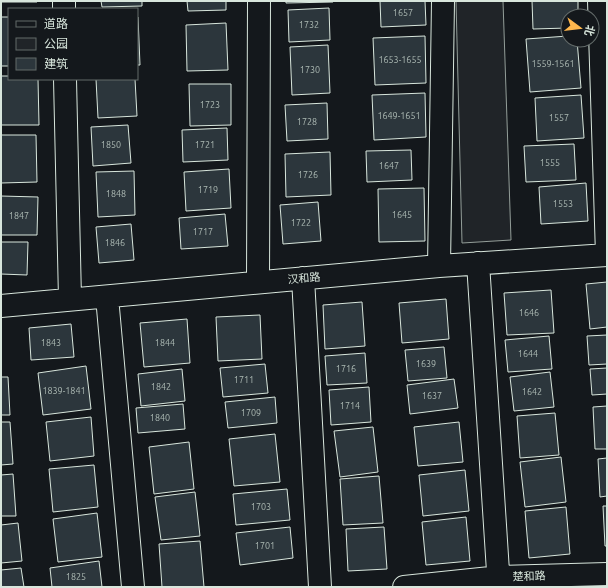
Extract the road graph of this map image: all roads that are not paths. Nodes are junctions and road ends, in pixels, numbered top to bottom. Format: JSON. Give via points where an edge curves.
{"nodes":[{"id":1,"x":259,"y":1,"type":"edge"},
{"id":2,"x":443,"y":1,"type":"edge"},
{"id":3,"x":599,"y":1,"type":"edge"},
{"id":4,"x":65,"y":80,"type":"edge"},
{"id":5,"x":607,"y":255,"type":"edge"},
{"id":6,"x":478,"y":263,"type":"junction"},
{"id":7,"x":439,"y":266,"type":"junction"},
{"id":8,"x":303,"y":278,"type":"junction"},
{"id":9,"x":258,"y":282,"type":"junction"},
{"id":10,"x":107,"y":297,"type":"junction"},
{"id":11,"x":70,"y":300,"type":"junction"},
{"id":12,"x":1,"y":306,"type":"edge"},
{"id":13,"x":607,"y":574,"type":"edge"},
{"id":14,"x":499,"y":582,"type":"edge"},
{"id":15,"x":133,"y":587,"type":"edge"},
{"id":16,"x":320,"y":587,"type":"edge"},
{"id":17,"x":404,"y":587,"type":"edge"}],
"edges":[{"from":1,"to":9,"type":"street"},
{"from":2,"to":7,"type":"street"},
{"from":3,"to":5,"type":"street"},
{"from":4,"to":11,"type":"street"},
{"from":5,"to":6,"type":"street","name":"汉和路"},
{"from":6,"to":7,"type":"street","name":"汉和路"},
{"from":6,"to":14,"type":"street"},
{"from":7,"to":8,"type":"street","name":"汉和路"},
{"from":8,"to":9,"type":"street","name":"汉和路"},
{"from":8,"to":16,"type":"street"},
{"from":9,"to":10,"type":"street","name":"汉和路"},
{"from":10,"to":11,"type":"street","name":"汉和路"},
{"from":10,"to":15,"type":"street"},
{"from":11,"to":12,"type":"street","name":"汉和路"},
{"from":13,"to":14,"type":"street","name":"楚和路"},
{"from":14,"to":17,"type":"street","name":"楚和路"}]}
